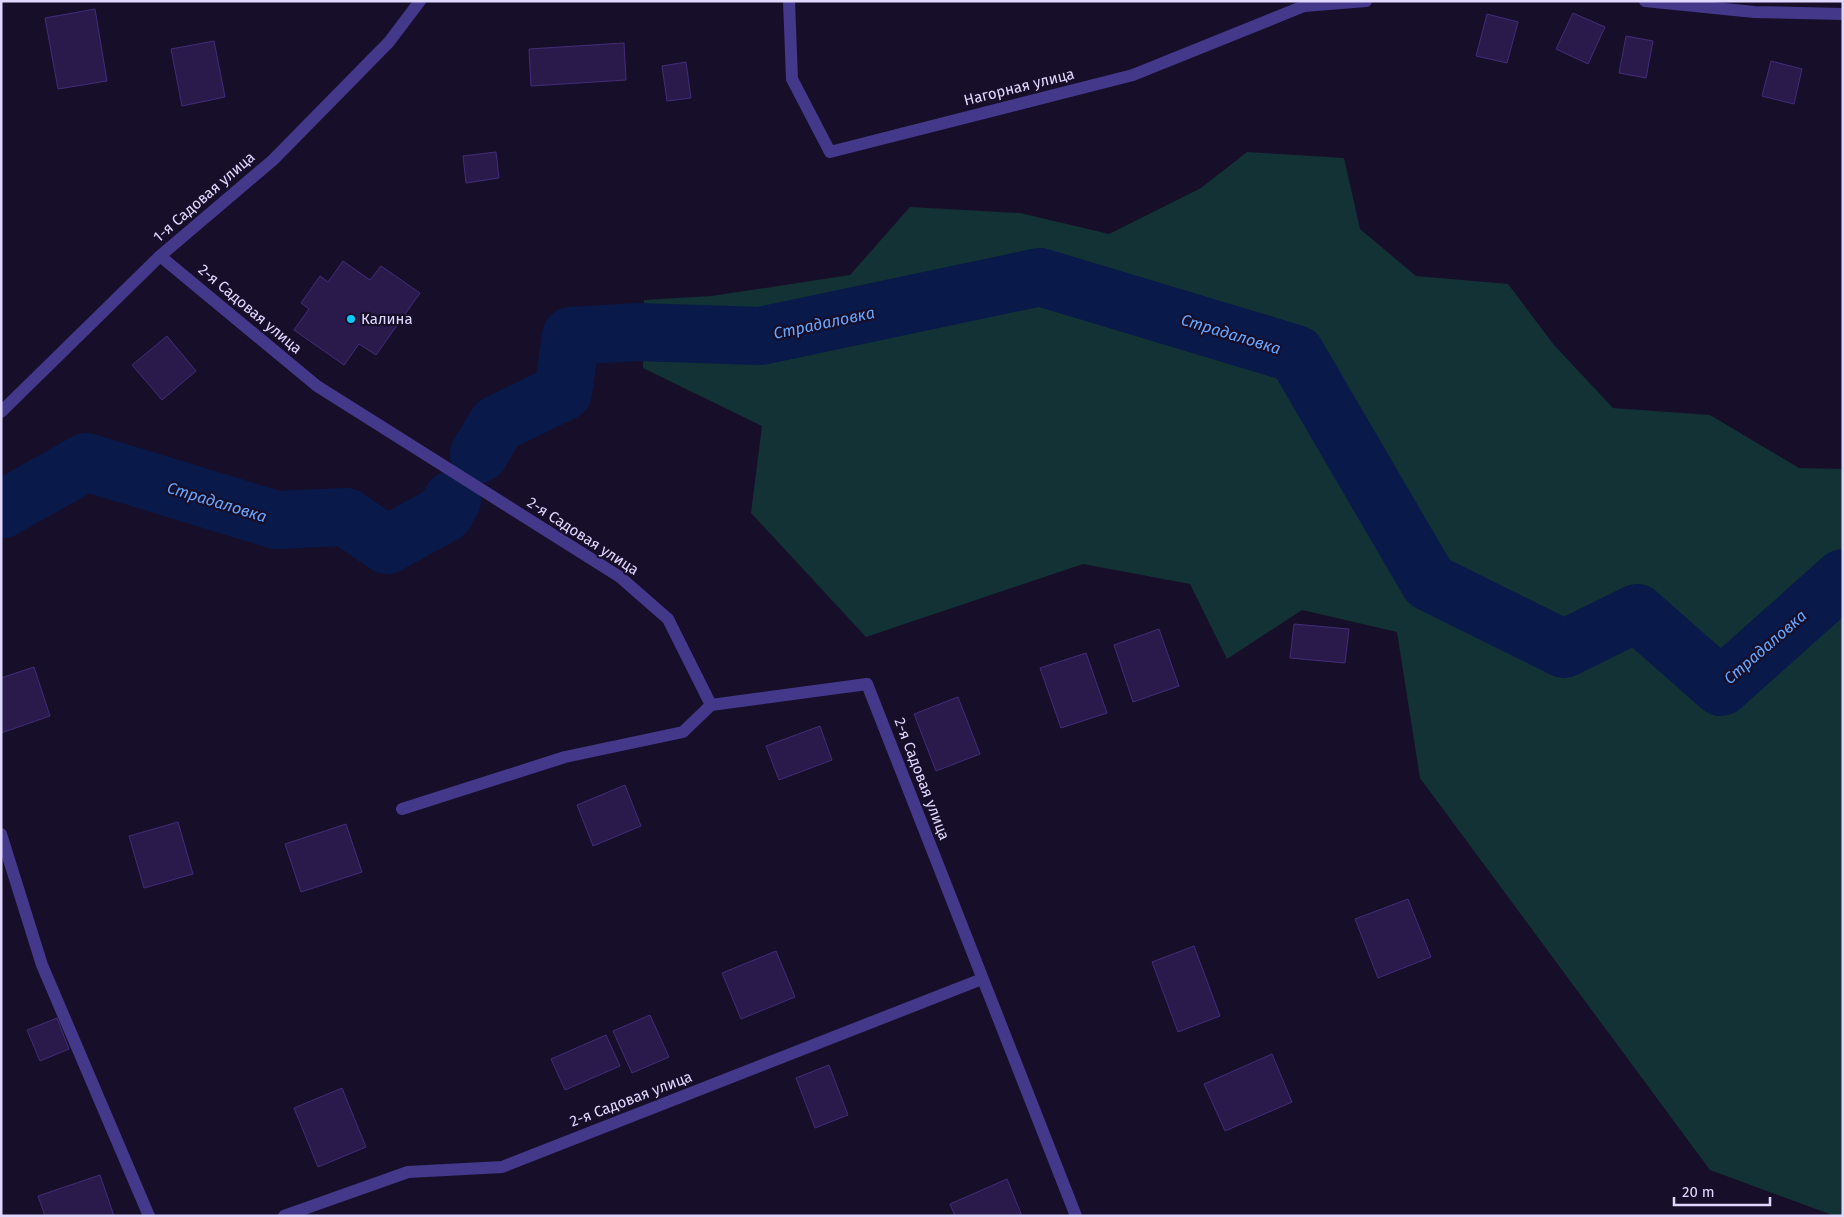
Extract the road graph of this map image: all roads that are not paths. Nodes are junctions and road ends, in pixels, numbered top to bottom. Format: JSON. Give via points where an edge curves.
{"nodes":[{"id":1,"x":420,"y":1,"type":"edge"},
{"id":2,"x":788,"y":1,"type":"edge"},
{"id":3,"x":1366,"y":1,"type":"edge"},
{"id":4,"x":1645,"y":1,"type":"edge"},
{"id":5,"x":1843,"y":14,"type":"edge"},
{"id":6,"x":160,"y":256,"type":"junction"},
{"id":7,"x":1,"y":412,"type":"edge"},
{"id":8,"x":711,"y":705,"type":"junction"},
{"id":9,"x":402,"y":809,"type":"dead end"},
{"id":10,"x":1,"y":834,"type":"edge"},
{"id":11,"x":982,"y":979,"type":"junction"},
{"id":12,"x":149,"y":1216,"type":"edge"},
{"id":13,"x":284,"y":1216,"type":"edge"},
{"id":14,"x":1076,"y":1216,"type":"edge"}],
"edges":[{"from":1,"to":6,"type":"street","name":"1-я Садовая улица","via":[[389,42],[273,160]]},
{"from":2,"to":3,"type":"street","name":"Нагорная улица","via":[[792,79],[830,152],[1133,74],[1304,6]]},
{"from":4,"to":5,"type":"street","via":[[1754,12]]},
{"from":6,"to":7,"type":"street","name":"1-я Садовая улица"},
{"from":6,"to":8,"type":"street","name":"2-я Садовая улица","via":[[317,386],[620,577],[668,619]]},
{"from":8,"to":9,"type":"street","via":[[683,732],[565,757]]},
{"from":8,"to":11,"type":"street","name":"2-я Садовая улица","via":[[867,684]]},
{"from":10,"to":12,"type":"street","via":[[42,965]]},
{"from":11,"to":13,"type":"street","name":"2-я Садовая улица","via":[[502,1166],[408,1172]]},
{"from":11,"to":14,"type":"street","name":"2-я Садовая улица"}]}
